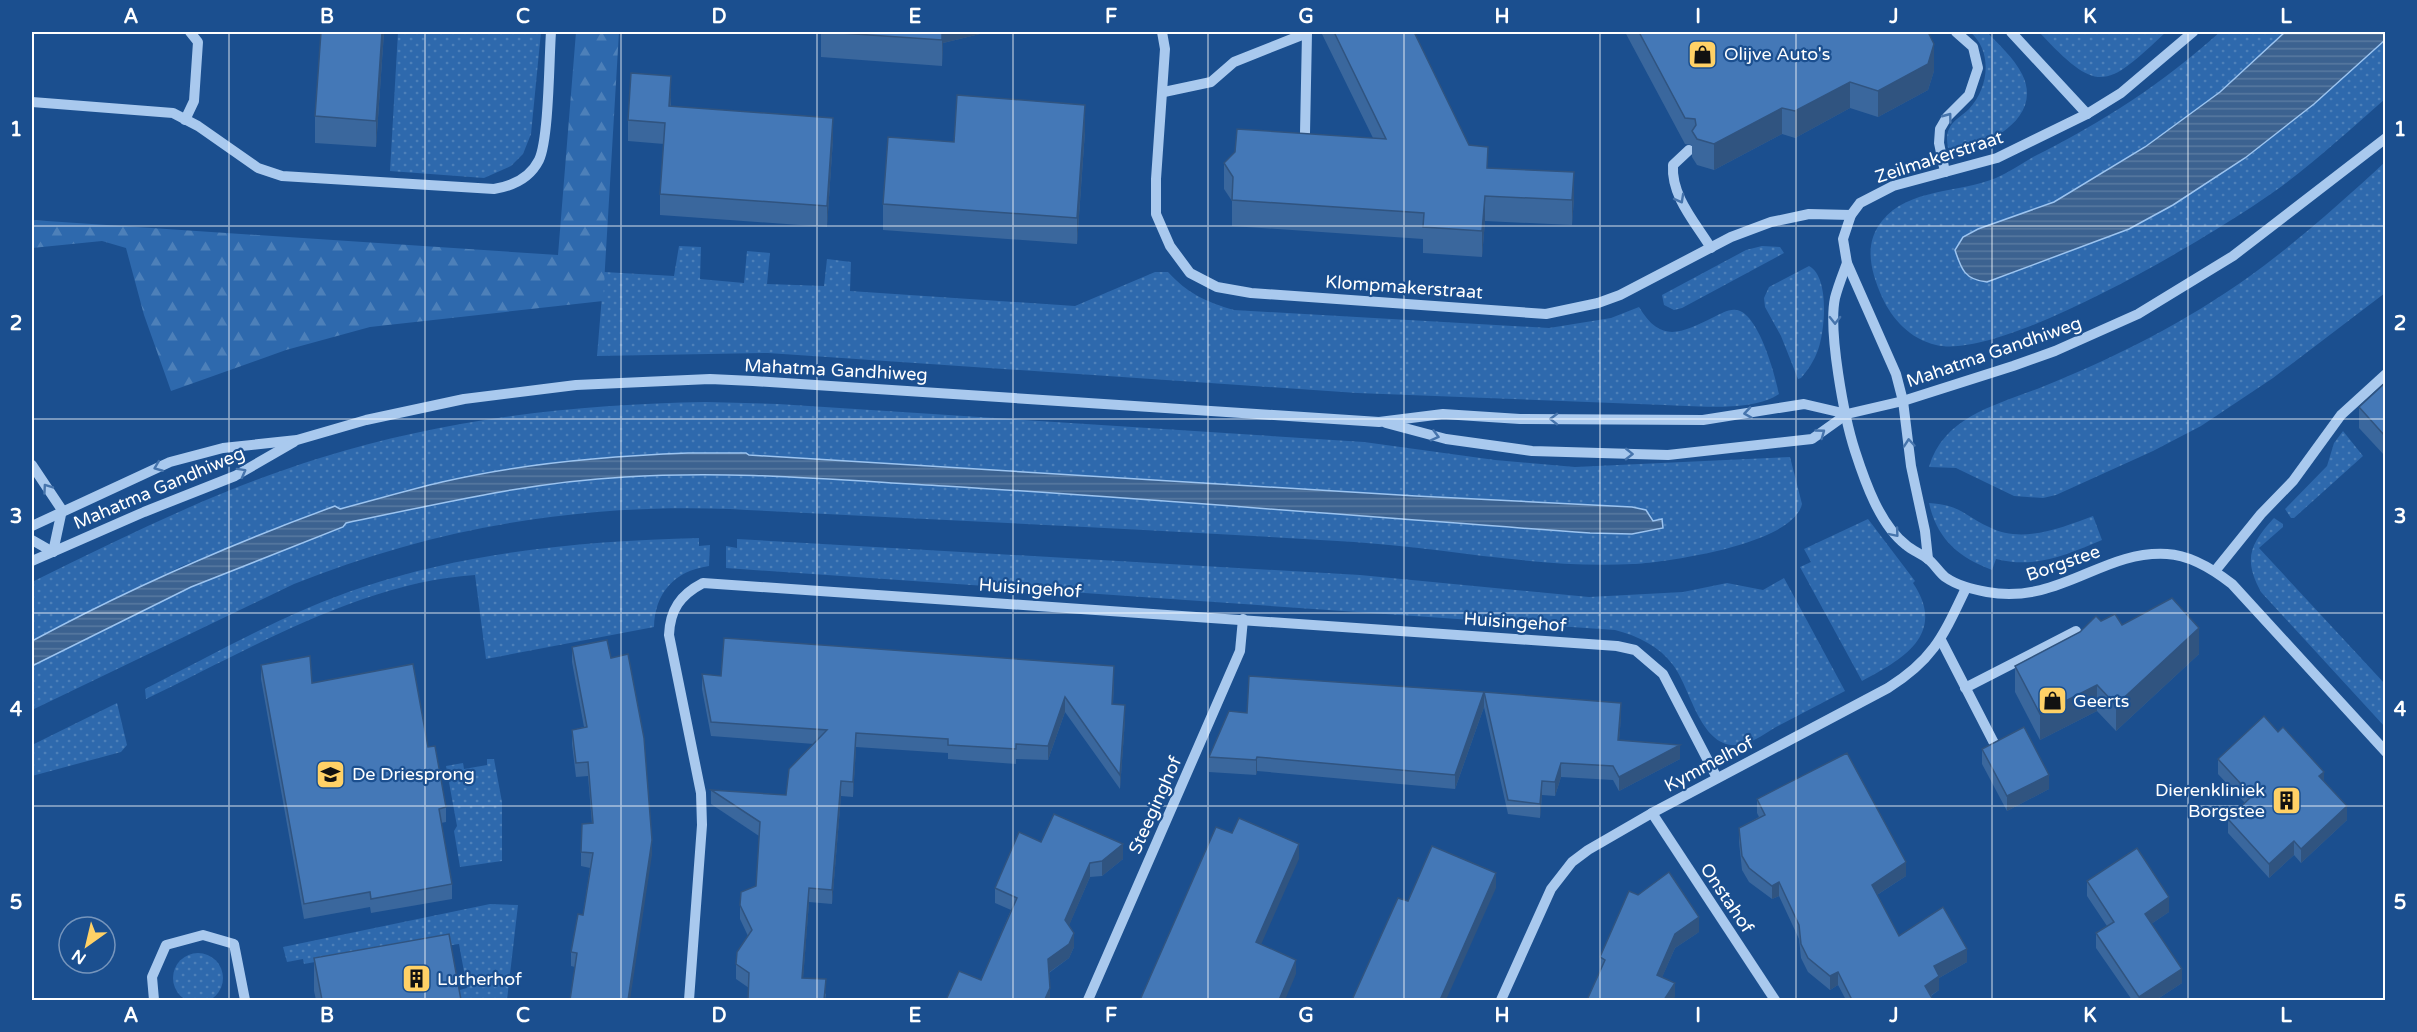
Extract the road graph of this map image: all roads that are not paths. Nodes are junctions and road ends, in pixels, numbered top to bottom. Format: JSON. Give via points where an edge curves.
{"nodes":[{"id":1,"x":190,"y":32,"type":"edge"},
{"id":2,"x":551,"y":32,"type":"edge"},
{"id":3,"x":1162,"y":32,"type":"edge"},
{"id":4,"x":1956,"y":32,"type":"edge"},
{"id":5,"x":2011,"y":32,"type":"edge"},
{"id":6,"x":2193,"y":32,"type":"edge"},
{"id":7,"x":1164,"y":92,"type":"junction"},
{"id":8,"x":32,"y":102,"type":"edge"},
{"id":9,"x":2087,"y":114,"type":"junction"},
{"id":10,"x":186,"y":120,"type":"junction"},
{"id":11,"x":2385,"y":130,"type":"edge"},
{"id":12,"x":1305,"y":133,"type":"edge"},
{"id":13,"x":2385,"y":138,"type":"edge"},
{"id":14,"x":1689,"y":150,"type":"edge"},
{"id":15,"x":2354,"y":163,"type":"junction"},
{"id":16,"x":1945,"y":172,"type":"junction"},
{"id":17,"x":1851,"y":216,"type":"junction"},
{"id":18,"x":1710,"y":248,"type":"junction"},
{"id":19,"x":1847,"y":263,"type":"junction"},
{"id":20,"x":2385,"y":374,"type":"edge"},
{"id":21,"x":1903,"y":401,"type":"junction"},
{"id":22,"x":1847,"y":414,"type":"junction"},
{"id":23,"x":1379,"y":422,"type":"junction"},
{"id":24,"x":297,"y":440,"type":"junction"},
{"id":25,"x":32,"y":465,"type":"edge"},
{"id":26,"x":62,"y":510,"type":"junction"},
{"id":27,"x":32,"y":526,"type":"edge"},
{"id":28,"x":32,"y":540,"type":"edge"},
{"id":29,"x":53,"y":552,"type":"junction"},
{"id":30,"x":1928,"y":560,"type":"junction"},
{"id":31,"x":32,"y":561,"type":"edge"},
{"id":32,"x":2215,"y":571,"type":"junction"},
{"id":33,"x":1966,"y":588,"type":"junction"},
{"id":34,"x":1243,"y":620,"type":"junction"},
{"id":35,"x":2076,"y":631,"type":"edge"},
{"id":36,"x":1941,"y":640,"type":"junction"},
{"id":37,"x":1965,"y":688,"type":"junction"},
{"id":38,"x":1995,"y":745,"type":"edge"},
{"id":39,"x":2385,"y":752,"type":"edge"},
{"id":40,"x":1718,"y":778,"type":"junction"},
{"id":41,"x":1652,"y":813,"type":"junction"},
{"id":42,"x":154,"y":1000,"type":"edge"},
{"id":43,"x":245,"y":1000,"type":"edge"},
{"id":44,"x":689,"y":1000,"type":"edge"},
{"id":45,"x":1088,"y":1000,"type":"edge"},
{"id":46,"x":1501,"y":1000,"type":"edge"},
{"id":47,"x":1775,"y":1000,"type":"edge"}],
"edges":[{"from":1,"to":10,"type":"street","via":[[198,42],[194,101]]},
{"from":2,"to":10,"type":"street","via":[[543,150],[531,172],[508,187],[282,176],[258,168]]},
{"from":3,"to":7,"type":"street","name":"Klompmakerstraat"},
{"from":16,"to":4,"type":"street","one_way":true,"via":[[1940,129],[1969,95],[1978,68],[1973,47]]},
{"from":5,"to":9,"type":"street"},
{"from":6,"to":9,"type":"street","name":"Zeilmakerstraat","via":[[2121,93]]},
{"from":7,"to":12,"type":"street","via":[[1211,82],[1234,62],[1307,33]]},
{"from":7,"to":18,"type":"street","name":"Klompmakerstraat","via":[[1156,214],[1170,246],[1190,273],[1217,287],[1251,293],[1546,314],[1620,295]]},
{"from":8,"to":10,"type":"street","via":[[173,113]]},
{"from":9,"to":16,"type":"street","name":"Zeilmakerstraat","via":[[1997,158]]},
{"from":11,"to":15,"type":"street","name":"Mahatma Gandhiweg"},
{"from":13,"to":15,"type":"street","name":"Mahatma Gandhiweg"},
{"from":14,"to":18,"type":"street","one_way":true,"via":[[1673,165],[1672,180]]},
{"from":15,"to":21,"type":"street","name":"Mahatma Gandhiweg","via":[[2233,256],[2138,314],[2055,351]]},
{"from":16,"to":17,"type":"street","name":"Zeilmakerstraat","via":[[1875,193],[1860,203]]},
{"from":17,"to":18,"type":"street","name":"Klompmakerstraat","via":[[1809,214],[1790,218],[1750,229]]},
{"from":17,"to":19,"type":"street","via":[[1843,239]]},
{"from":19,"to":21,"type":"street","via":[[1896,374]]},
{"from":19,"to":22,"type":"street","one_way":true,"via":[[1835,299],[1835,335]]},
{"from":20,"to":32,"type":"street","via":[[2341,416],[2294,481],[2261,513]]},
{"from":21,"to":22,"type":"street","name":"Mahatma Gandhiweg"},
{"from":30,"to":21,"type":"street","one_way":true},
{"from":22,"to":23,"type":"street","name":"Mahatma Gandhiweg","one_way":true,"via":[[1804,404],[1703,420],[1521,419],[1443,414]]},
{"from":23,"to":22,"type":"street","name":"Mahatma Gandhiweg","one_way":true,"via":[[1446,439],[1532,451],[1668,455],[1812,439]]},
{"from":22,"to":30,"type":"street","name":"Borgstee","one_way":true,"via":[[1860,466],[1886,522],[1905,544]]},
{"from":23,"to":24,"type":"street","name":"Mahatma Gandhiweg","via":[[710,379],[618,382],[511,392],[366,420]]},
{"from":24,"to":26,"type":"street","name":"Mahatma Gandhiweg","one_way":true,"via":[[223,448],[170,462]]},
{"from":29,"to":24,"type":"street","name":"Mahatma Gandhiweg","one_way":true,"via":[[235,476]]},
{"from":26,"to":25,"type":"street","one_way":true},
{"from":26,"to":27,"type":"street","name":"Mahatma Gandhiweg"},
{"from":26,"to":29,"type":"street"},
{"from":28,"to":29,"type":"street"},
{"from":29,"to":31,"type":"street","name":"Mahatma Gandhiweg"},
{"from":30,"to":33,"type":"street","name":"Borgstee","via":[[1944,576]]},
{"from":32,"to":33,"type":"street","name":"Borgstee","via":[[2169,554],[2149,554],[2127,558],[2030,594],[2005,595]]},
{"from":32,"to":39,"type":"street","name":"Borgstee","via":[[2232,584]]},
{"from":33,"to":36,"type":"street","name":"Kymmelhof"},
{"from":34,"to":40,"type":"street","name":"Huisingehof","via":[[1610,645],[1635,650],[1663,674]]},
{"from":34,"to":44,"type":"street","name":"Huisingehof","via":[[717,582],[694,588],[675,605],[669,635],[698,768],[702,814]]},
{"from":34,"to":45,"type":"street","name":"Steeginghof","via":[[1240,651]]},
{"from":35,"to":37,"type":"street"},
{"from":36,"to":37,"type":"street"},
{"from":36,"to":40,"type":"street","name":"Kymmelhof","via":[[1914,672]]},
{"from":37,"to":38,"type":"street"},
{"from":40,"to":41,"type":"street","name":"Kymmelhof"},
{"from":41,"to":46,"type":"street","name":"Kymmelhof","via":[[1572,862],[1551,889]]},
{"from":41,"to":47,"type":"street","name":"Onstahof"},
{"from":42,"to":43,"type":"street","via":[[152,977],[166,945],[203,935],[234,944]]}]}
